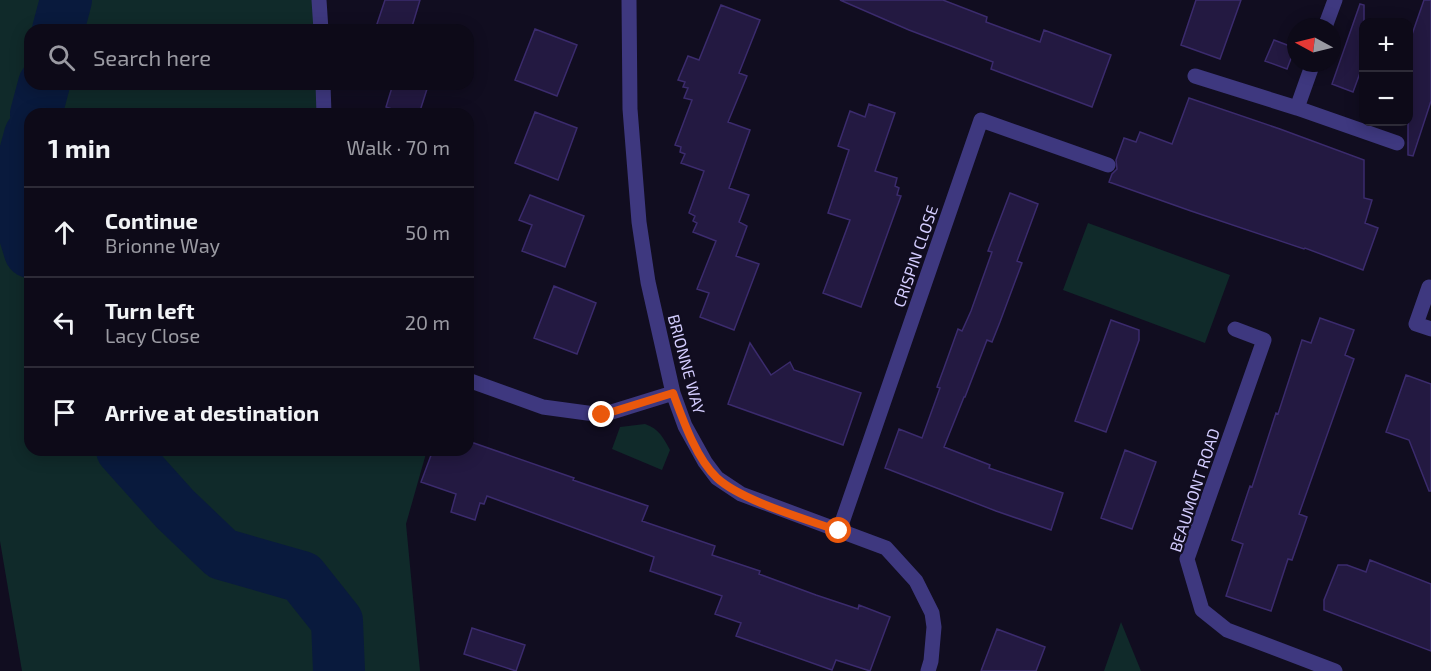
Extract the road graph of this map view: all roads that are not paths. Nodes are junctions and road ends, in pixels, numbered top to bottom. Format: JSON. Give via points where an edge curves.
{"nodes":[{"id":1,"x":320,"y":0,"type":"edge"},
{"id":2,"x":629,"y":0,"type":"edge"},
{"id":3,"x":1335,"y":0,"type":"edge"},
{"id":4,"x":1328,"y":18,"type":"edge"},
{"id":5,"x":321,"y":24,"type":"edge"},
{"id":6,"x":1310,"y":72,"type":"edge"},
{"id":7,"x":1195,"y":76,"type":"dead end"},
{"id":8,"x":323,"y":90,"type":"edge"},
{"id":9,"x":324,"y":108,"type":"edge"},
{"id":10,"x":1297,"y":108,"type":"junction"},
{"id":11,"x":1397,"y":143,"type":"dead end"},
{"id":12,"x":1108,"y":165,"type":"dead end"},
{"id":13,"x":1429,"y":287,"type":"dead end"},
{"id":14,"x":1235,"y":329,"type":"dead end"},
{"id":15,"x":1431,"y":329,"type":"edge"},
{"id":16,"x":474,"y":382,"type":"edge"},
{"id":17,"x":673,"y":393,"type":"junction"},
{"id":18,"x":839,"y":531,"type":"junction"},
{"id":19,"x":928,"y":671,"type":"edge"},
{"id":20,"x":1335,"y":671,"type":"edge"}],
"edges":[{"from":1,"to":5,"type":"street"},
{"from":2,"to":17,"type":"street","name":"BRIONNE WAY","via":[[630,109],[639,222]]},
{"from":3,"to":4,"type":"street"},
{"from":6,"to":10,"type":"street"},
{"from":7,"to":10,"type":"street"},
{"from":8,"to":9,"type":"street"},
{"from":10,"to":11,"type":"street"},
{"from":12,"to":18,"type":"street","name":"CRISPIN CLOSE","via":[[981,120]]},
{"from":13,"to":15,"type":"street","via":[[1416,324]]},
{"from":14,"to":20,"type":"street","name":"BEAUMONT ROAD","via":[[1264,340],[1187,559],[1202,610],[1227,630]]},
{"from":16,"to":17,"type":"street","via":[[543,407],[602,415]]},
{"from":17,"to":18,"type":"street","name":"BRIONNE WAY","via":[[685,426],[717,478],[741,494]]},
{"from":18,"to":19,"type":"street","name":"BRIONNE WAY","via":[[886,548],[916,581],[932,613],[934,627]]}]}
